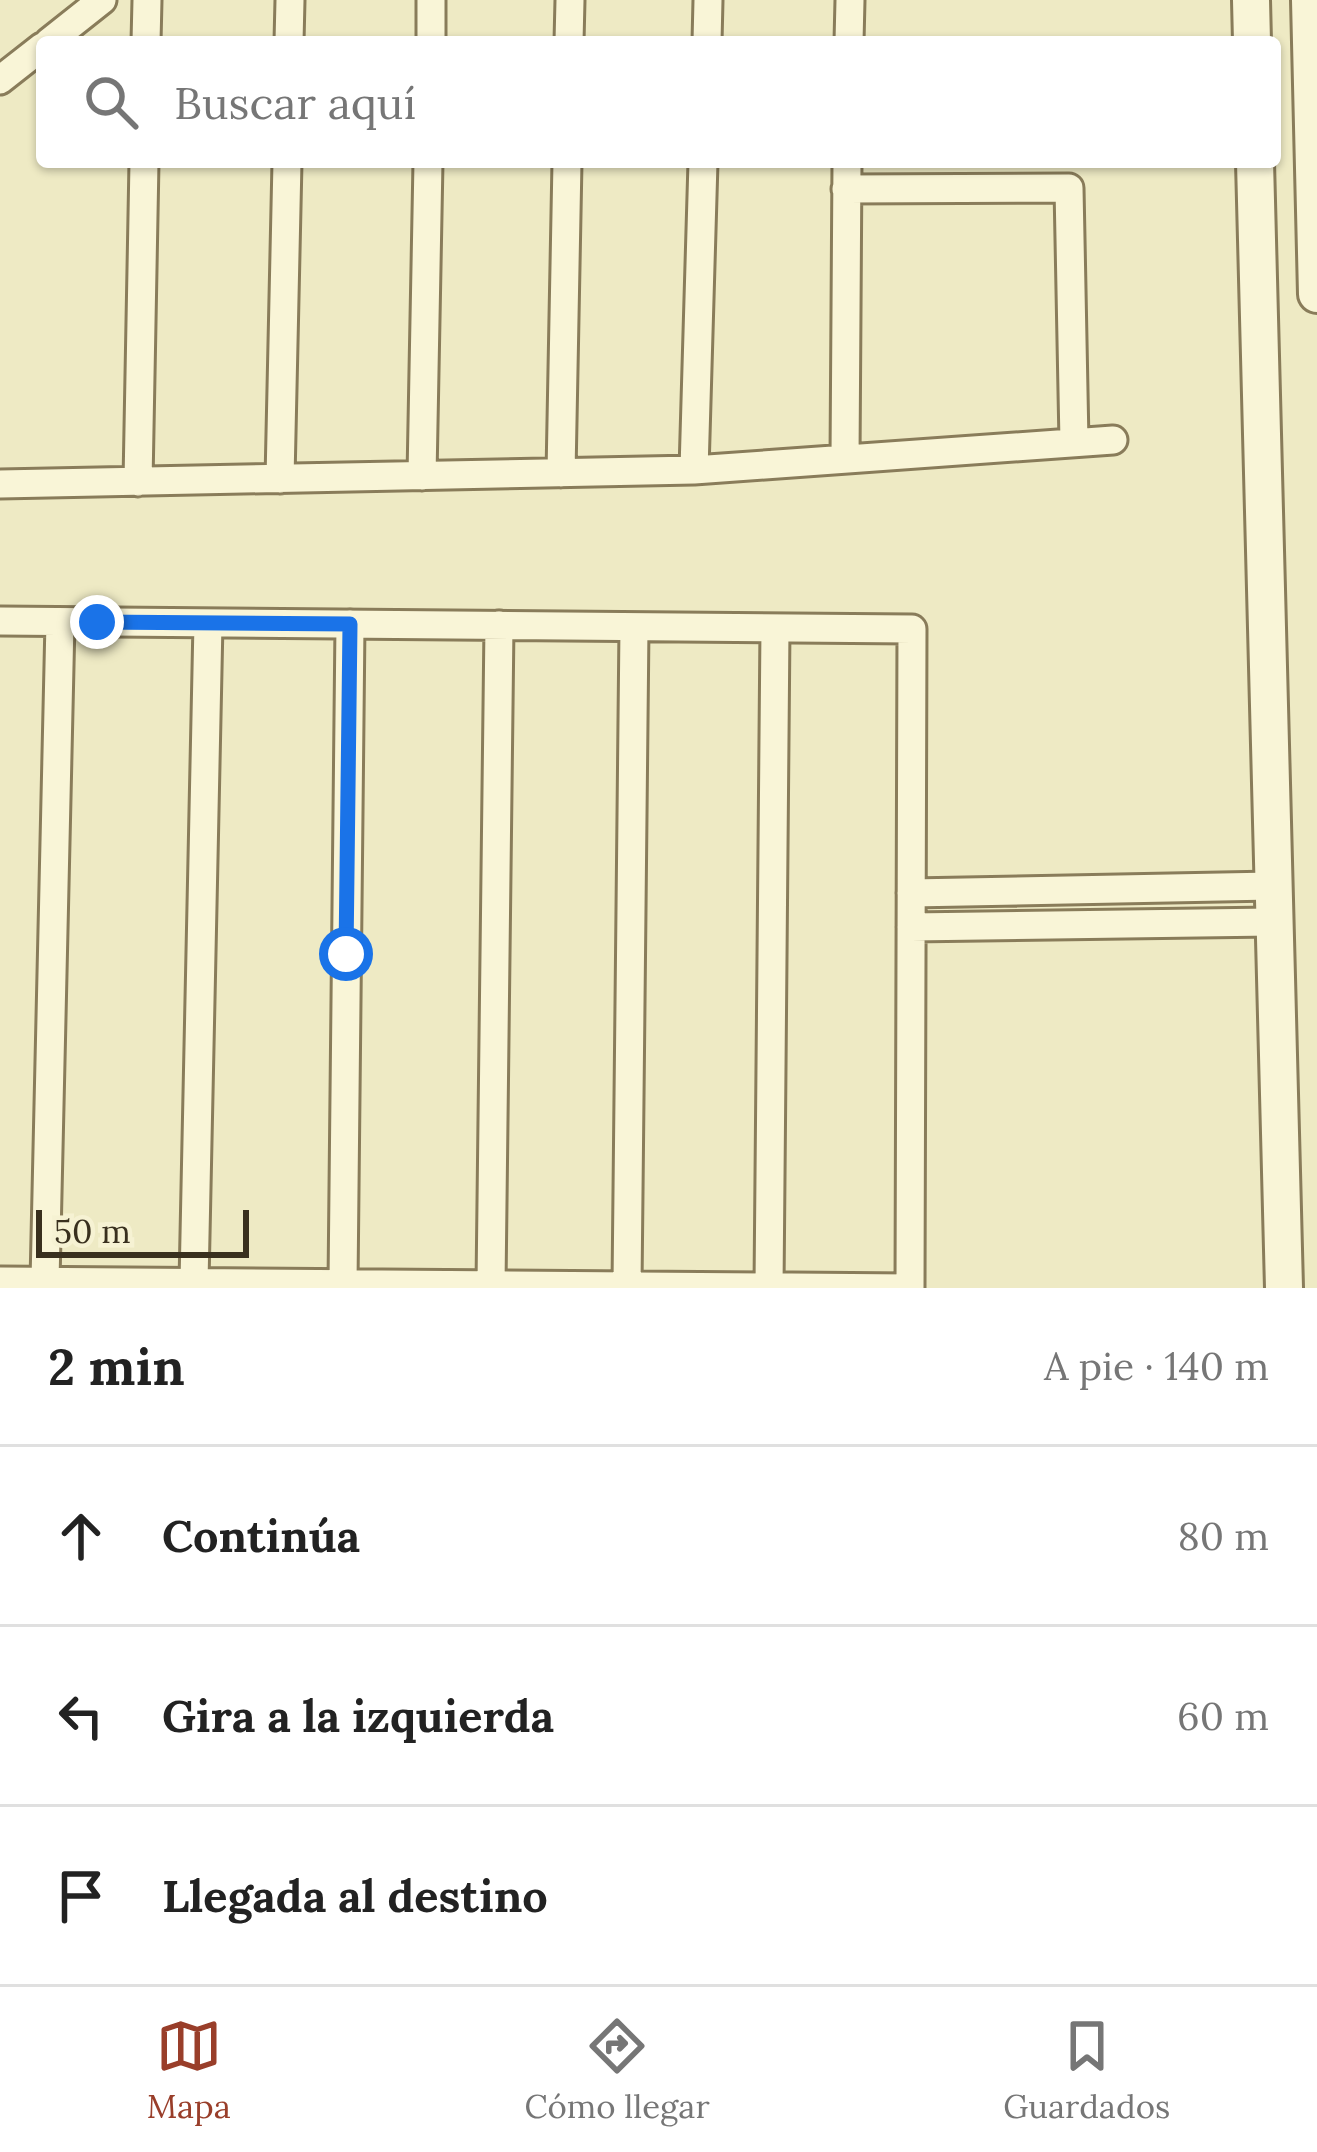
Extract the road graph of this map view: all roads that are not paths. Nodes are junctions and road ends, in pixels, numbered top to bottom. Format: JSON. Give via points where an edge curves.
{"nodes":[{"id":1,"x":102,"y":0,"type":"edge"},
{"id":2,"x":147,"y":0,"type":"edge"},
{"id":3,"x":290,"y":0,"type":"edge"},
{"id":4,"x":431,"y":0,"type":"edge"},
{"id":5,"x":570,"y":0,"type":"edge"},
{"id":6,"x":708,"y":0,"type":"edge"},
{"id":7,"x":850,"y":0,"type":"edge"},
{"id":8,"x":1251,"y":0,"type":"edge"},
{"id":9,"x":1310,"y":0,"type":"edge"},
{"id":10,"x":56,"y":36,"type":"edge"},
{"id":11,"x":146,"y":36,"type":"edge"},
{"id":12,"x":289,"y":36,"type":"edge"},
{"id":13,"x":430,"y":36,"type":"edge"},
{"id":14,"x":569,"y":36,"type":"edge"},
{"id":15,"x":706,"y":36,"type":"edge"},
{"id":16,"x":849,"y":36,"type":"edge"},
{"id":17,"x":1252,"y":36,"type":"edge"},
{"id":18,"x":36,"y":52,"type":"edge"},
{"id":19,"x":0,"y":80,"type":"edge"},
{"id":20,"x":144,"y":168,"type":"edge"},
{"id":21,"x":287,"y":168,"type":"edge"},
{"id":22,"x":428,"y":168,"type":"edge"},
{"id":23,"x":567,"y":168,"type":"edge"},
{"id":24,"x":703,"y":168,"type":"edge"},
{"id":25,"x":1256,"y":168,"type":"edge"},
{"id":26,"x":1316,"y":174,"type":"edge"},
{"id":27,"x":847,"y":176,"type":"edge"},
{"id":28,"x":1317,"y":294,"type":"edge"},
{"id":29,"x":1113,"y":440,"type":"dead end"},
{"id":30,"x":1074,"y":442,"type":"junction"},
{"id":31,"x":845,"y":459,"type":"junction"},
{"id":32,"x":694,"y":470,"type":"junction"},
{"id":33,"x":561,"y":473,"type":"junction"},
{"id":34,"x":422,"y":476,"type":"junction"},
{"id":35,"x":280,"y":479,"type":"junction"},
{"id":36,"x":138,"y":482,"type":"junction"},
{"id":37,"x":0,"y":484,"type":"edge"},
{"id":38,"x":0,"y":621,"type":"edge"},
{"id":39,"x":60,"y":622,"type":"junction"},
{"id":40,"x":208,"y":623,"type":"junction"},
{"id":41,"x":350,"y":624,"type":"junction"},
{"id":42,"x":499,"y":626,"type":"junction"},
{"id":43,"x":634,"y":626,"type":"junction"},
{"id":44,"x":775,"y":628,"type":"junction"},
{"id":45,"x":1161,"y":890,"type":"junction"},
{"id":46,"x":911,"y":893,"type":"junction"},
{"id":47,"x":1274,"y":904,"type":"junction"},
{"id":48,"x":1162,"y":924,"type":"junction"},
{"id":49,"x":911,"y":927,"type":"junction"},
{"id":50,"x":0,"y":1281,"type":"edge"},
{"id":51,"x":45,"y":1281,"type":"junction"},
{"id":52,"x":194,"y":1282,"type":"junction"},
{"id":53,"x":343,"y":1283,"type":"junction"},
{"id":54,"x":490,"y":1285,"type":"junction"},
{"id":55,"x":627,"y":1286,"type":"edge"},
{"id":56,"x":769,"y":1287,"type":"edge"},
{"id":57,"x":1284,"y":1288,"type":"edge"}],
"edges":[{"from":1,"to":10,"type":"street"},
{"from":2,"to":11,"type":"street"},
{"from":3,"to":12,"type":"street"},
{"from":4,"to":13,"type":"street"},
{"from":5,"to":14,"type":"street"},
{"from":6,"to":15,"type":"street"},
{"from":7,"to":16,"type":"street"},
{"from":8,"to":17,"type":"street"},
{"from":9,"to":26,"type":"street"},
{"from":18,"to":19,"type":"street"},
{"from":20,"to":36,"type":"street"},
{"from":21,"to":35,"type":"street"},
{"from":22,"to":34,"type":"street"},
{"from":23,"to":33,"type":"street"},
{"from":24,"to":32,"type":"street"},
{"from":25,"to":47,"type":"street"},
{"from":26,"to":28,"type":"street"},
{"from":27,"to":30,"type":"street","via":[[1069,188]]},
{"from":27,"to":31,"type":"street"},
{"from":29,"to":30,"type":"street"},
{"from":30,"to":31,"type":"street"},
{"from":31,"to":32,"type":"street"},
{"from":32,"to":33,"type":"street"},
{"from":33,"to":34,"type":"street"},
{"from":34,"to":35,"type":"street"},
{"from":35,"to":36,"type":"street"},
{"from":36,"to":37,"type":"street"},
{"from":38,"to":39,"type":"street"},
{"from":39,"to":40,"type":"street"},
{"from":39,"to":51,"type":"street"},
{"from":40,"to":41,"type":"street"},
{"from":40,"to":52,"type":"street"},
{"from":41,"to":42,"type":"street"},
{"from":41,"to":53,"type":"street"},
{"from":42,"to":43,"type":"street"},
{"from":42,"to":54,"type":"street"},
{"from":43,"to":44,"type":"street"},
{"from":43,"to":55,"type":"street"},
{"from":44,"to":46,"type":"street","via":[[911,629]]},
{"from":44,"to":56,"type":"street"},
{"from":45,"to":46,"type":"street"},
{"from":45,"to":47,"type":"street"},
{"from":45,"to":48,"type":"street"},
{"from":46,"to":49,"type":"street"},
{"from":47,"to":48,"type":"street"},
{"from":47,"to":57,"type":"street"},
{"from":48,"to":49,"type":"street"},
{"from":49,"to":56,"type":"street","via":[[910,1288]]},
{"from":50,"to":51,"type":"street"},
{"from":51,"to":52,"type":"street"},
{"from":52,"to":53,"type":"street"},
{"from":53,"to":54,"type":"street"},
{"from":54,"to":55,"type":"street"},
{"from":55,"to":56,"type":"street"}]}
